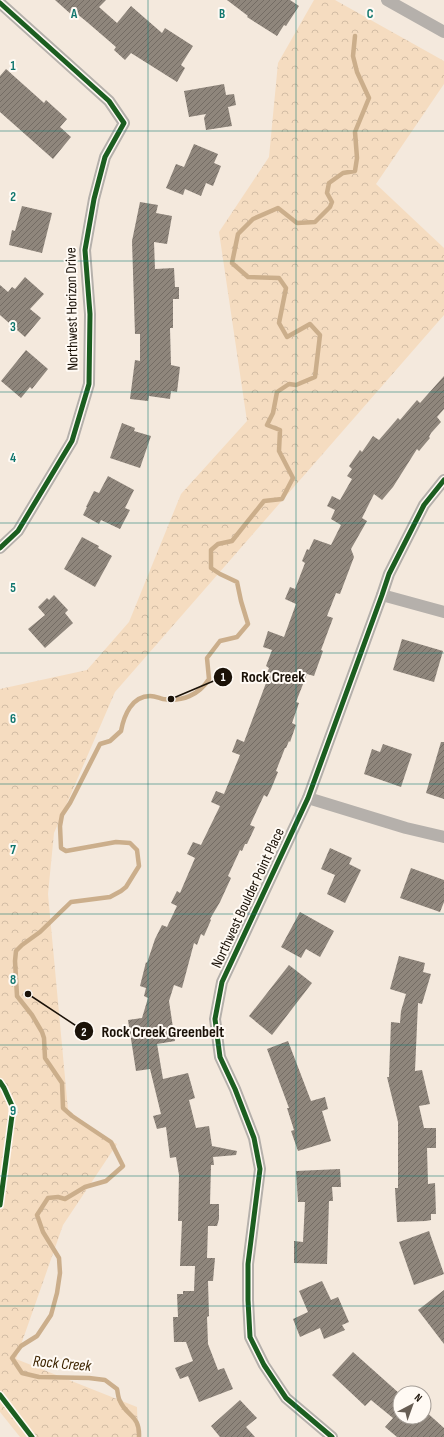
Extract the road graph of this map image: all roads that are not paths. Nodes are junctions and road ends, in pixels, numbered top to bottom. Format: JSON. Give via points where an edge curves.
{"nodes":[{"id":1,"x":387,"y":0,"type":"edge"},
{"id":2,"x":0,"y":3,"type":"edge"},
{"id":3,"x":444,"y":32,"type":"edge"},
{"id":4,"x":444,"y":480,"type":"edge"},
{"id":5,"x":0,"y":548,"type":"edge"},
{"id":6,"x":382,"y":595,"type":"junction"},
{"id":7,"x":444,"y":612,"type":"edge"},
{"id":8,"x":308,"y":798,"type":"junction"},
{"id":9,"x":444,"y":837,"type":"edge"},
{"id":10,"x":332,"y":1437,"type":"edge"}],
"edges":[{"from":1,"to":3,"type":"street"},
{"from":2,"to":5,"type":"street","name":"Northwest Horizon Drive","via":[[109,101],[124,123],[105,157],[85,250],[90,314],[89,384],[72,441],[18,531]]},
{"from":4,"to":6,"type":"street","name":"Northwest Boulder Point Place","via":[[424,505],[389,574]]},
{"from":6,"to":7,"type":"street"},
{"from":6,"to":8,"type":"street","name":"Northwest Boulder Point Place"},
{"from":8,"to":9,"type":"street"},
{"from":8,"to":10,"type":"street","name":"Northwest Boulder Point Place","via":[[222,982],[215,1019],[220,1057],[254,1138],[260,1169],[248,1264],[250,1337],[264,1365],[286,1398]]}]}
